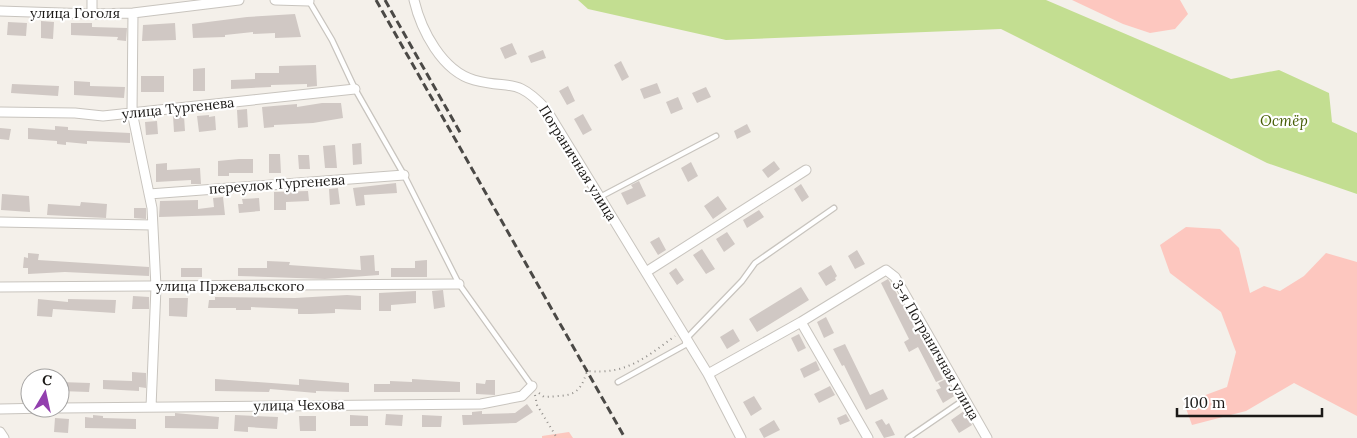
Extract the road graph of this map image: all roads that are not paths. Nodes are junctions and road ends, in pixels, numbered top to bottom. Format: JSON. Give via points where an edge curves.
{"nodes":[{"id":1,"x":92,"y":0,"type":"edge"},
{"id":2,"x":239,"y":0,"type":"edge"},
{"id":3,"x":276,"y":0,"type":"edge"},
{"id":4,"x":414,"y":0,"type":"edge"},
{"id":5,"x":308,"y":1,"type":"edge"},
{"id":6,"x":0,"y":11,"type":"edge"},
{"id":7,"x":134,"y":13,"type":"junction"},
{"id":8,"x":92,"y":14,"type":"junction"},
{"id":9,"x":355,"y":89,"type":"junction"},
{"id":10,"x":0,"y":112,"type":"edge"},
{"id":11,"x":132,"y":112,"type":"junction"},
{"id":12,"x":716,"y":136,"type":"dead end"},
{"id":13,"x":806,"y":170,"type":"dead end"},
{"id":14,"x":404,"y":175,"type":"junction"},
{"id":15,"x":150,"y":194,"type":"junction"},
{"id":16,"x":599,"y":198,"type":"junction"},
{"id":17,"x":834,"y":208,"type":"dead end"},
{"id":18,"x":0,"y":222,"type":"edge"},
{"id":19,"x":152,"y":226,"type":"junction"},
{"id":20,"x":646,"y":272,"type":"junction"},
{"id":21,"x":459,"y":284,"type":"junction"},
{"id":22,"x":0,"y":287,"type":"edge"},
{"id":23,"x":156,"y":287,"type":"junction"},
{"id":24,"x":801,"y":322,"type":"junction"},
{"id":25,"x":683,"y":335,"type":"junction"},
{"id":26,"x":708,"y":374,"type":"junction"},
{"id":27,"x":618,"y":382,"type":"dead end"},
{"id":28,"x":532,"y":386,"type":"joint"},
{"id":29,"x":965,"y":399,"type":"junction"},
{"id":30,"x":151,"y":407,"type":"junction"},
{"id":31,"x":0,"y":408,"type":"edge"},
{"id":32,"x":20,"y":408,"type":"edge"},
{"id":33,"x":70,"y":408,"type":"edge"},
{"id":34,"x":0,"y":432,"type":"edge"},
{"id":35,"x":4,"y":438,"type":"edge"},
{"id":36,"x":741,"y":438,"type":"edge"},
{"id":37,"x":868,"y":438,"type":"edge"},
{"id":38,"x":908,"y":438,"type":"edge"},
{"id":39,"x":987,"y":438,"type":"edge"}],
"edges":[{"from":1,"to":8,"type":"street"},
{"from":2,"to":7,"type":"street","name":"улица Гоголя"},
{"from":3,"to":5,"type":"street"},
{"from":4,"to":16,"type":"street","name":"Пограничная улица","via":[[419,21],[448,65],[474,80],[517,85],[532,94],[546,109]]},
{"from":5,"to":9,"type":"lane","via":[[332,40]]},
{"from":6,"to":8,"type":"street","name":"улица Гоголя"},
{"from":7,"to":8,"type":"street","name":"улица Гоголя"},
{"from":7,"to":11,"type":"street"},
{"from":9,"to":11,"type":"street","name":"улица Тургенева"},
{"from":9,"to":14,"type":"lane"},
{"from":10,"to":11,"type":"street","name":"улица Тургенева","via":[[103,116]]},
{"from":11,"to":15,"type":"street"},
{"from":12,"to":16,"type":"lane"},
{"from":13,"to":20,"type":"street"},
{"from":14,"to":15,"type":"street","name":"переулок Тургенева"},
{"from":14,"to":21,"type":"lane"},
{"from":15,"to":19,"type":"street"},
{"from":16,"to":20,"type":"street","name":"Пограничная улица"},
{"from":17,"to":25,"type":"lane","via":[[755,262],[742,282]]},
{"from":18,"to":19,"type":"street"},
{"from":19,"to":23,"type":"street"},
{"from":20,"to":25,"type":"street","name":"Пограничная улица"},
{"from":21,"to":23,"type":"street","name":"улица Пржевальского"},
{"from":21,"to":28,"type":"lane"},
{"from":22,"to":23,"type":"street","name":"улица Пржевальского"},
{"from":23,"to":30,"type":"street"},
{"from":24,"to":26,"type":"street"},
{"from":24,"to":29,"type":"street","name":"3-я Пограничная улица","via":[[886,270],[896,277]]},
{"from":24,"to":37,"type":"street"},
{"from":25,"to":26,"type":"street","name":"Пограничная улица"},
{"from":25,"to":27,"type":"lane","via":[[686,345]]},
{"from":26,"to":36,"type":"street","name":"Пограничная улица"},
{"from":28,"to":30,"type":"street","name":"улица Чехова","via":[[522,396],[481,404]]},
{"from":29,"to":38,"type":"lane"},
{"from":29,"to":39,"type":"street","name":"3-я Пограничная улица"},
{"from":30,"to":33,"type":"street","name":"улица Чехова"},
{"from":31,"to":32,"type":"street"},
{"from":34,"to":35,"type":"street"}]}
